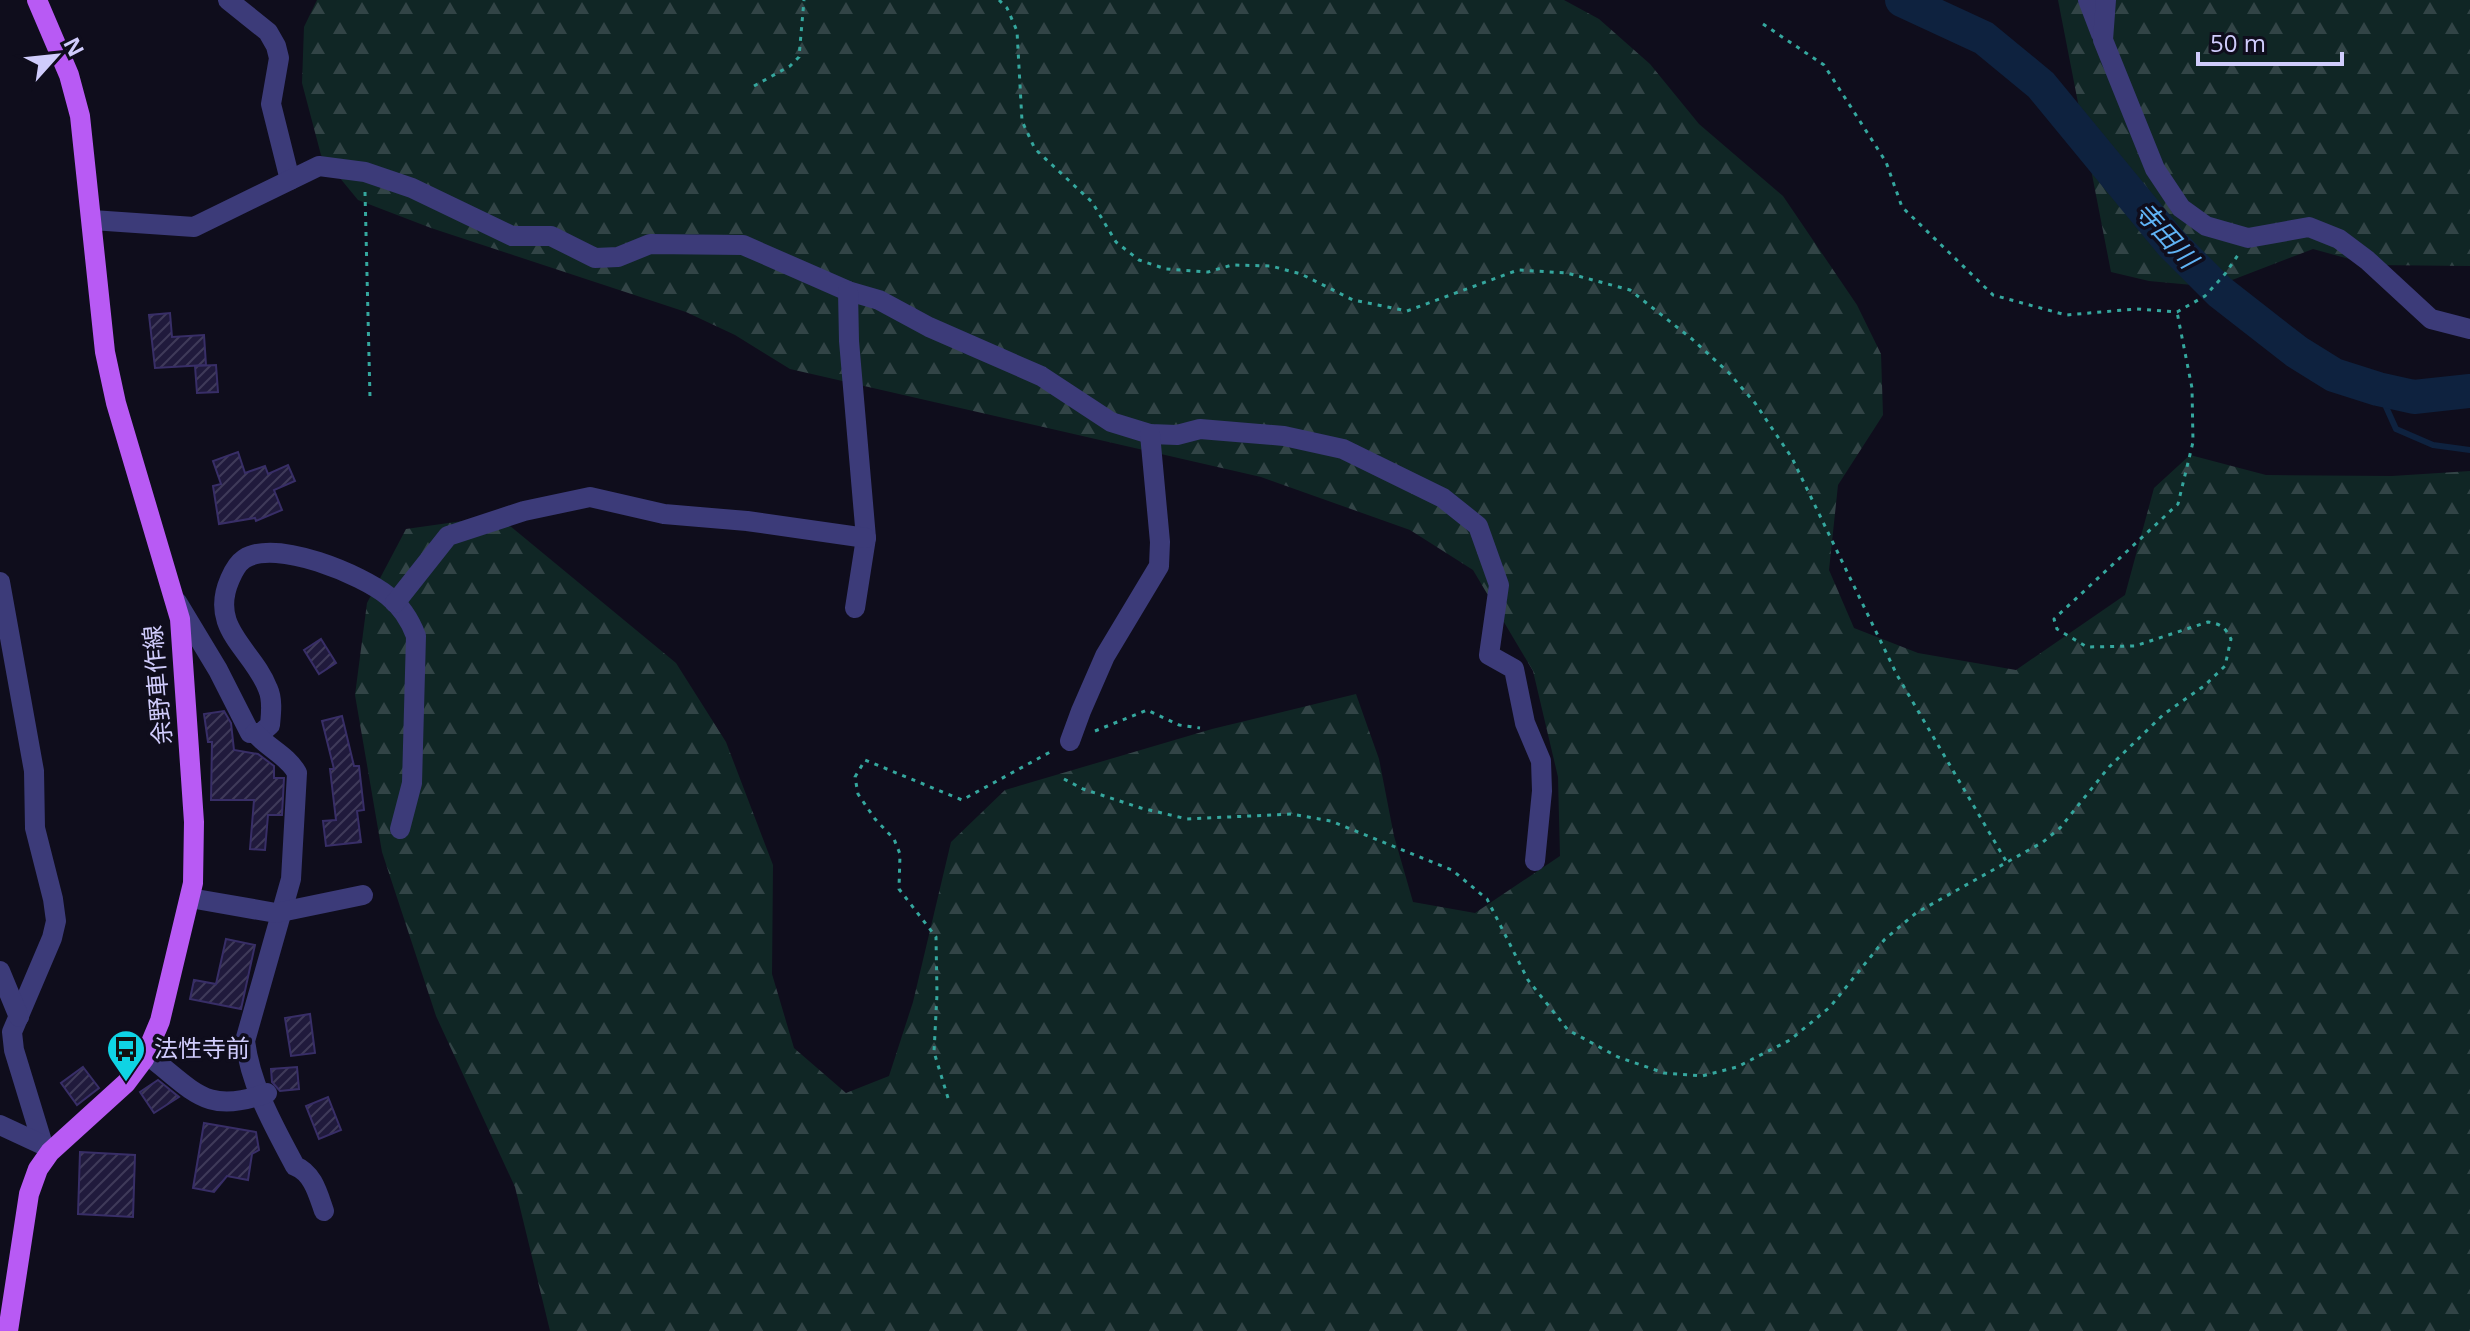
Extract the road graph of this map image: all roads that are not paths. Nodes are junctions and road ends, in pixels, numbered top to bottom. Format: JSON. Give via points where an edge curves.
{"nodes":[{"id":1,"x":37,"y":0,"type":"edge"},
{"id":2,"x":228,"y":0,"type":"edge"},
{"id":3,"x":2088,"y":0,"type":"edge"},
{"id":4,"x":2106,"y":0,"type":"edge"},
{"id":5,"x":2103,"y":40,"type":"junction"},
{"id":6,"x":290,"y":180,"type":"junction"},
{"id":7,"x":92,"y":220,"type":"junction"},
{"id":8,"x":848,"y":291,"type":"junction"},
{"id":9,"x":2470,"y":329,"type":"edge"},
{"id":10,"x":1150,"y":434,"type":"junction"},
{"id":11,"x":866,"y":538,"type":"junction"},
{"id":12,"x":0,"y":582,"type":"edge"},
{"id":13,"x":175,"y":599,"type":"junction"},
{"id":14,"x":395,"y":603,"type":"junction"},
{"id":15,"x":855,"y":608,"type":"dead end"},
{"id":16,"x":255,"y":733,"type":"junction"},
{"id":17,"x":1070,"y":741,"type":"road end"},
{"id":18,"x":400,"y":829,"type":"dead end"},
{"id":19,"x":1535,"y":861,"type":"dead end"},
{"id":20,"x":363,"y":895,"type":"dead end"},
{"id":21,"x":190,"y":898,"type":"junction"},
{"id":22,"x":282,"y":912,"type":"junction"},
{"id":23,"x":0,"y":971,"type":"edge"},
{"id":24,"x":19,"y":1017,"type":"junction"},
{"id":25,"x":146,"y":1054,"type":"junction"},
{"id":26,"x":263,"y":1094,"type":"junction"},
{"id":27,"x":0,"y":1125,"type":"edge"},
{"id":28,"x":47,"y":1148,"type":"junction"},
{"id":29,"x":324,"y":1211,"type":"dead end"},
{"id":30,"x":8,"y":1331,"type":"edge"}],
"edges":[{"from":1,"to":7,"type":"main road","name":"余野車作線","via":[[80,116]]},
{"from":2,"to":6,"type":"street","via":[[268,32],[276,46],[279,58],[271,104]]},
{"from":3,"to":5,"type":"street"},
{"from":4,"to":5,"type":"street"},
{"from":5,"to":9,"type":"street","via":[[2155,169],[2181,208],[2206,226],[2248,238],[2309,227],[2339,239],[2431,319]]},
{"from":6,"to":7,"type":"street","via":[[194,227]]},
{"from":6,"to":8,"type":"street","via":[[319,166],[365,172],[412,188],[512,236],[551,236],[595,258],[618,257],[650,244],[743,245]]},
{"from":7,"to":13,"type":"main road","name":"余野車作線","via":[[105,352],[116,403]]},
{"from":8,"to":10,"type":"street","via":[[879,300],[1041,376],[1111,422]]},
{"from":8,"to":11,"type":"street"},
{"from":10,"to":17,"type":"street","via":[[1159,566],[1105,656]]},
{"from":10,"to":19,"type":"street","via":[[1200,429],[1284,436],[1343,449],[1443,498],[1478,526],[1499,585],[1489,655],[1514,669],[1525,723],[1541,761]]},
{"from":11,"to":14,"type":"street","via":[[664,514],[590,497],[448,536]]},
{"from":11,"to":15,"type":"street"},
{"from":12,"to":24,"type":"street","via":[[34,771],[35,828],[56,921]]},
{"from":13,"to":16,"type":"street","via":[[250,733]]},
{"from":13,"to":21,"type":"main road","name":"余野車作線","via":[[194,822]]},
{"from":14,"to":16,"type":"street","via":[[362,579],[301,557],[270,553],[241,561],[229,581],[224,612],[232,636],[270,692],[270,725]]},
{"from":14,"to":18,"type":"street","via":[[416,636],[412,783]]},
{"from":16,"to":22,"type":"street","via":[[297,773],[291,879]]},
{"from":20,"to":22,"type":"street"},
{"from":21,"to":22,"type":"street"},
{"from":21,"to":25,"type":"main road","name":"余野車作線","via":[[160,1021]]},
{"from":22,"to":26,"type":"street","via":[[245,1041]]},
{"from":23,"to":24,"type":"street"},
{"from":24,"to":28,"type":"street","via":[[12,1032],[14,1050]]},
{"from":25,"to":26,"type":"street","via":[[209,1101],[238,1103]]},
{"from":25,"to":28,"type":"main road","name":"余野車作線","via":[[126,1083]]},
{"from":26,"to":29,"type":"street","via":[[295,1166],[316,1187]]},
{"from":27,"to":28,"type":"street"},
{"from":28,"to":30,"type":"main road","name":"余野車作線","via":[[29,1194]]}]}
